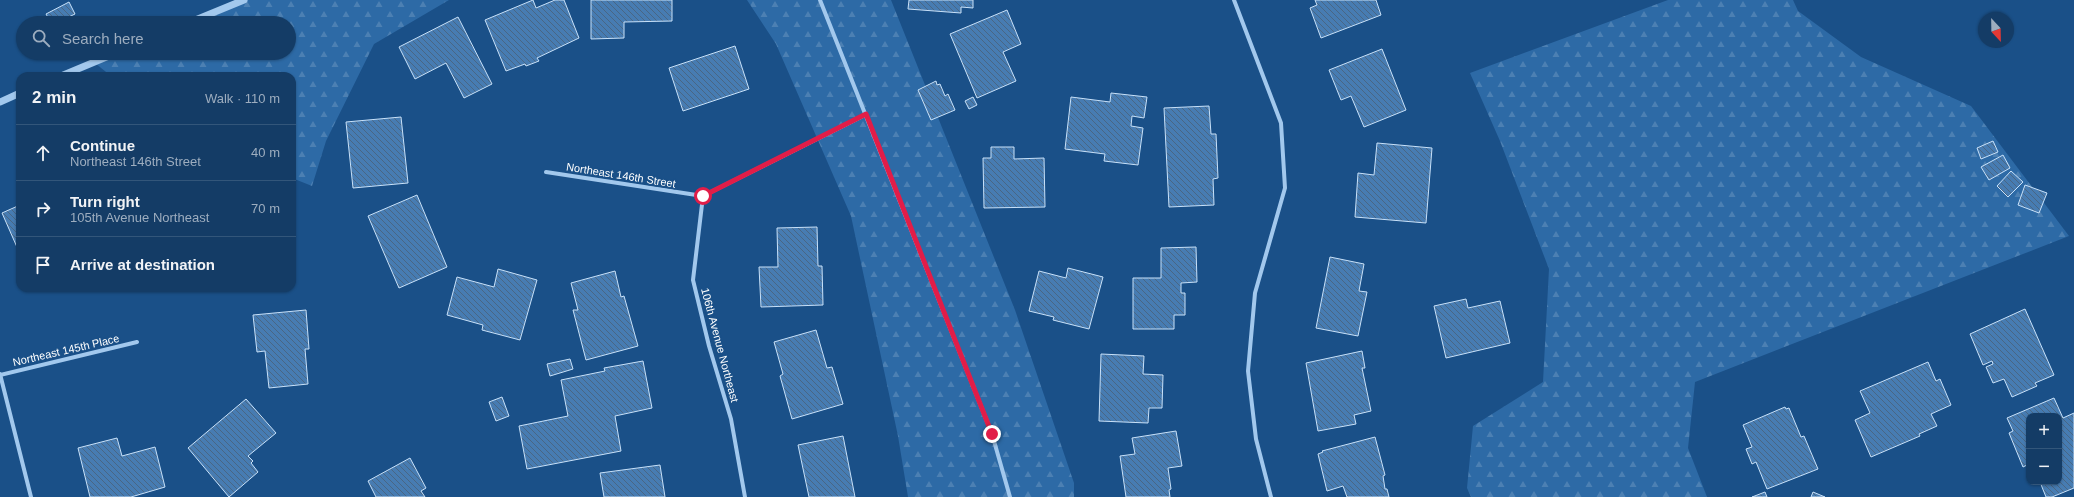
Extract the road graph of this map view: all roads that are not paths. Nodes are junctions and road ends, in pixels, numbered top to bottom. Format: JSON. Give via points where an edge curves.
{"nodes":[{"id":1,"x":244,"y":0,"type":"edge"},
{"id":2,"x":820,"y":0,"type":"edge"},
{"id":3,"x":1234,"y":0,"type":"edge"},
{"id":4,"x":229,"y":3,"type":"edge"},
{"id":5,"x":202,"y":16,"type":"edge"},
{"id":6,"x":99,"y":60,"type":"edge"},
{"id":7,"x":71,"y":72,"type":"edge"},
{"id":8,"x":16,"y":95,"type":"edge"},
{"id":9,"x":0,"y":102,"type":"edge"},
{"id":10,"x":866,"y":114,"type":"junction"},
{"id":11,"x":546,"y":172,"type":"dead end"},
{"id":12,"x":703,"y":196,"type":"junction"},
{"id":13,"x":137,"y":342,"type":"dead end"},
{"id":14,"x":0,"y":374,"type":"edge"},
{"id":15,"x":31,"y":497,"type":"edge"},
{"id":16,"x":745,"y":497,"type":"edge"},
{"id":17,"x":1010,"y":497,"type":"edge"},
{"id":18,"x":1271,"y":497,"type":"edge"}],
"edges":[{"from":1,"to":4,"type":"street"},
{"from":2,"to":10,"type":"street"},
{"from":3,"to":18,"type":"street","via":[[1281,123],[1285,188],[1254,293],[1248,371],[1256,439]]},
{"from":4,"to":5,"type":"street"},
{"from":6,"to":7,"type":"street"},
{"from":8,"to":9,"type":"street"},
{"from":10,"to":12,"type":"street"},
{"from":10,"to":17,"type":"street","via":[[992,434]]},
{"from":11,"to":12,"type":"street","name":"Northeast 146th Street"},
{"from":12,"to":16,"type":"street","name":"106th Avenue Northeast","via":[[693,280],[731,419]]},
{"from":13,"to":14,"type":"street","name":"Northeast 145th Place"},
{"from":14,"to":15,"type":"street"}]}
